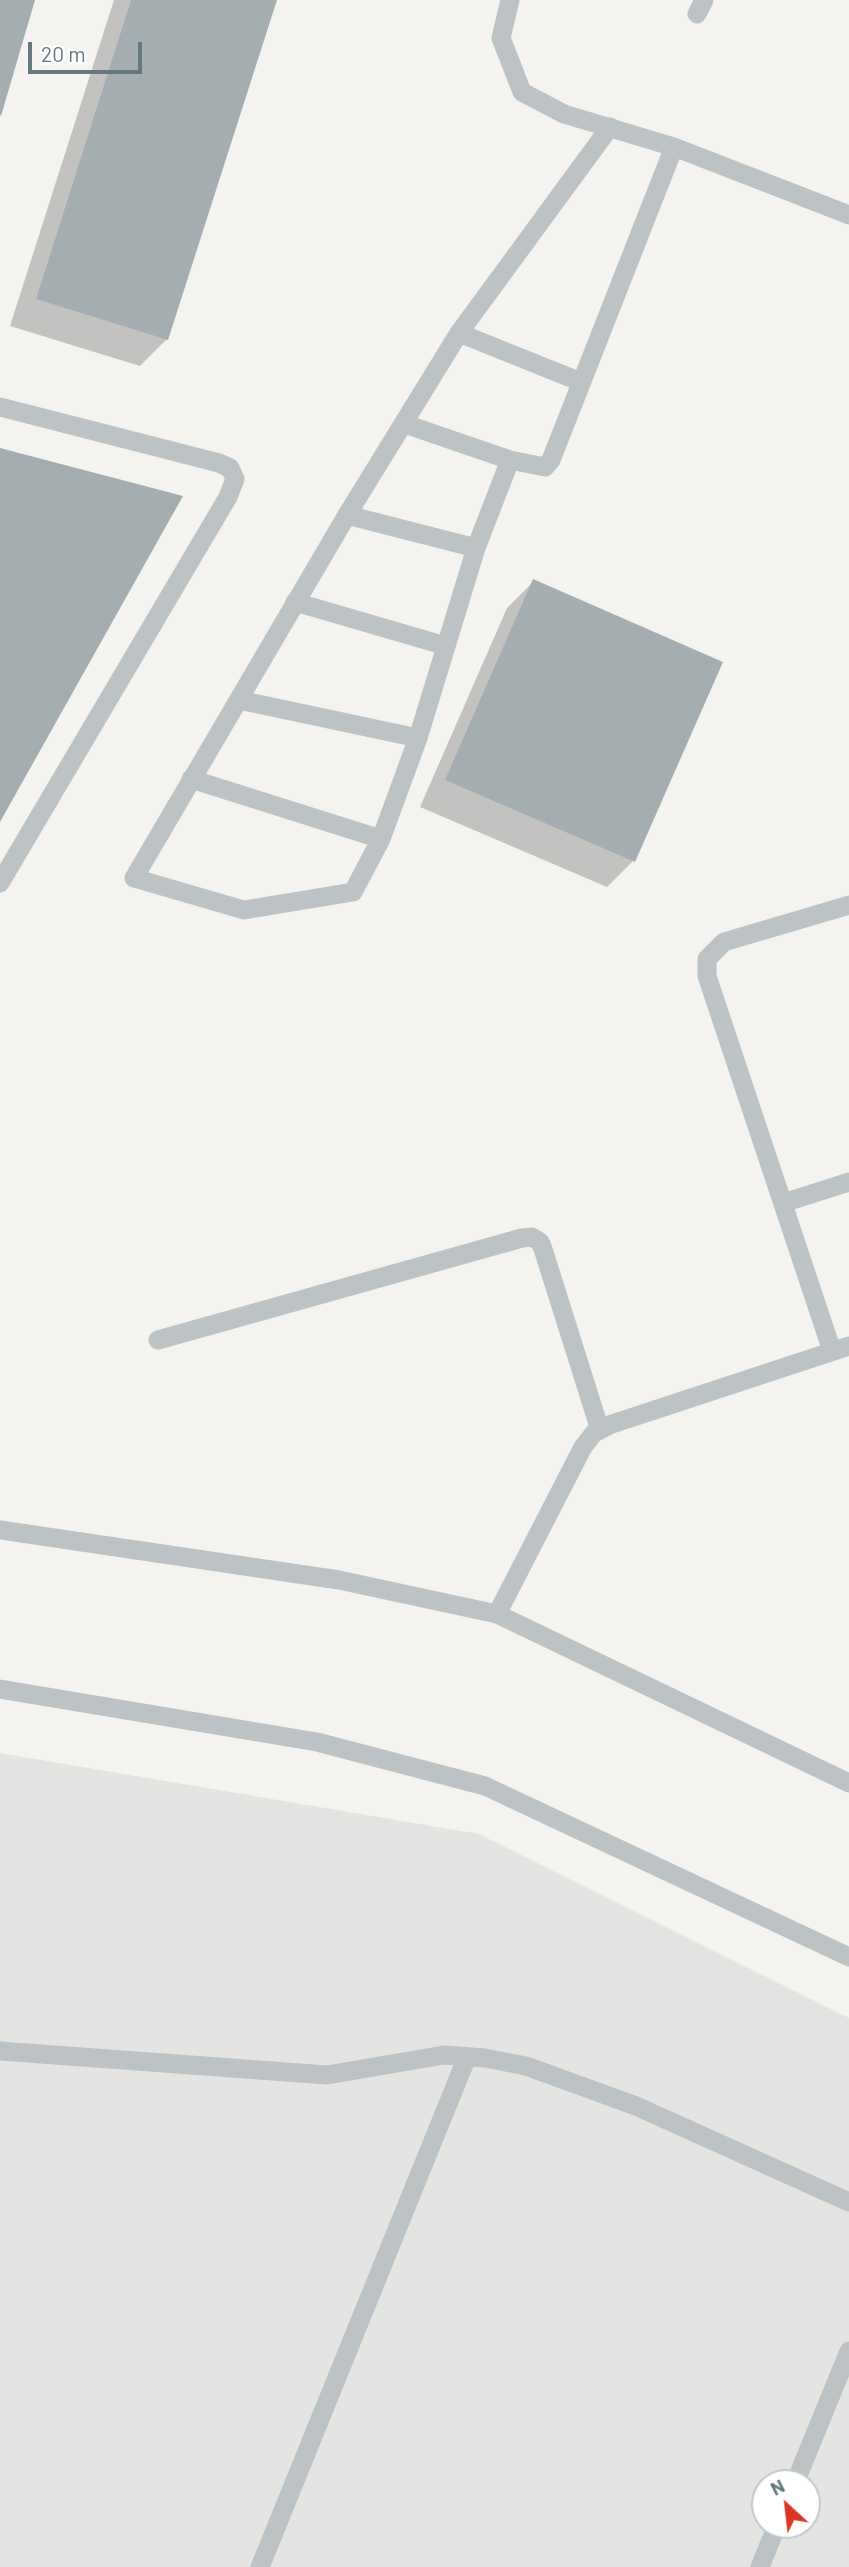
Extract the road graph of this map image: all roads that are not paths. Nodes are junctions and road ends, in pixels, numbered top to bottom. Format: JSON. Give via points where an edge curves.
{"nodes":[{"id":1,"x":510,"y":0,"type":"edge"},
{"id":2,"x":610,"y":127,"type":"junction"},
{"id":3,"x":674,"y":146,"type":"junction"},
{"id":4,"x":849,"y":215,"type":"edge"},
{"id":5,"x":459,"y":333,"type":"junction"},
{"id":6,"x":581,"y":382,"type":"junction"},
{"id":7,"x":0,"y":407,"type":"edge"},
{"id":8,"x":405,"y":424,"type":"junction"},
{"id":9,"x":510,"y":460,"type":"junction"},
{"id":10,"x":347,"y":515,"type":"junction"},
{"id":11,"x":476,"y":548,"type":"junction"},
{"id":12,"x":295,"y":603,"type":"junction"},
{"id":13,"x":446,"y":646,"type":"junction"},
{"id":14,"x":239,"y":699,"type":"junction"},
{"id":15,"x":418,"y":738,"type":"junction"},
{"id":16,"x":191,"y":779,"type":"junction"},
{"id":17,"x":381,"y":839,"type":"junction"},
{"id":18,"x":0,"y":883,"type":"edge"},
{"id":19,"x":849,"y":905,"type":"edge"},
{"id":20,"x":849,"y":1182,"type":"edge"},
{"id":21,"x":783,"y":1203,"type":"junction"},
{"id":22,"x":158,"y":1340,"type":"dead end"},
{"id":23,"x":841,"y":1348,"type":"edge"},
{"id":24,"x":600,"y":1430,"type":"junction"},
{"id":25,"x":0,"y":1530,"type":"edge"},
{"id":26,"x":496,"y":1614,"type":"junction"},
{"id":27,"x":0,"y":1689,"type":"edge"},
{"id":28,"x":849,"y":1783,"type":"edge"},
{"id":29,"x":849,"y":1957,"type":"edge"},
{"id":30,"x":0,"y":2051,"type":"edge"},
{"id":31,"x":467,"y":2057,"type":"junction"},
{"id":32,"x":849,"y":2202,"type":"edge"},
{"id":33,"x":849,"y":2351,"type":"edge"},
{"id":34,"x":801,"y":2469,"type":"edge"},
{"id":35,"x":771,"y":2539,"type":"edge"},
{"id":36,"x":260,"y":2567,"type":"edge"},
{"id":37,"x":760,"y":2567,"type":"edge"}],
"edges":[{"from":1,"to":2,"type":"lane","via":[[502,38],[522,92],[564,114]]},
{"from":2,"to":3,"type":"lane"},
{"from":2,"to":5,"type":"lane"},
{"from":3,"to":4,"type":"lane"},
{"from":3,"to":6,"type":"lane"},
{"from":5,"to":6,"type":"lane"},
{"from":5,"to":8,"type":"lane"},
{"from":6,"to":9,"type":"lane","via":[[545,467]]},
{"from":7,"to":18,"type":"lane","via":[[219,463],[230,468],[235,479]]},
{"from":8,"to":9,"type":"lane"},
{"from":8,"to":10,"type":"lane"},
{"from":9,"to":11,"type":"lane"},
{"from":10,"to":11,"type":"lane"},
{"from":10,"to":12,"type":"lane"},
{"from":11,"to":13,"type":"lane"},
{"from":12,"to":13,"type":"lane"},
{"from":12,"to":14,"type":"lane"},
{"from":13,"to":15,"type":"lane"},
{"from":14,"to":15,"type":"lane"},
{"from":14,"to":16,"type":"lane"},
{"from":15,"to":17,"type":"lane"},
{"from":16,"to":17,"type":"lane"},
{"from":16,"to":17,"type":"lane","via":[[134,878],[244,910],[353,891]]},
{"from":19,"to":21,"type":"lane","via":[[724,942],[707,958],[708,976]]},
{"from":20,"to":21,"type":"lane"},
{"from":21,"to":23,"type":"lane"},
{"from":22,"to":24,"type":"lane","via":[[532,1237],[543,1249]]},
{"from":23,"to":24,"type":"lane"},
{"from":24,"to":26,"type":"lane","via":[[583,1447]]},
{"from":25,"to":26,"type":"lane","via":[[339,1580]]},
{"from":26,"to":28,"type":"lane"},
{"from":27,"to":29,"type":"lane","via":[[317,1742],[485,1786]]},
{"from":30,"to":31,"type":"lane","via":[[327,2075],[444,2055]]},
{"from":31,"to":32,"type":"lane","via":[[526,2066],[636,2106]]},
{"from":31,"to":36,"type":"lane"},
{"from":33,"to":34,"type":"lane"},
{"from":35,"to":37,"type":"lane"}]}
